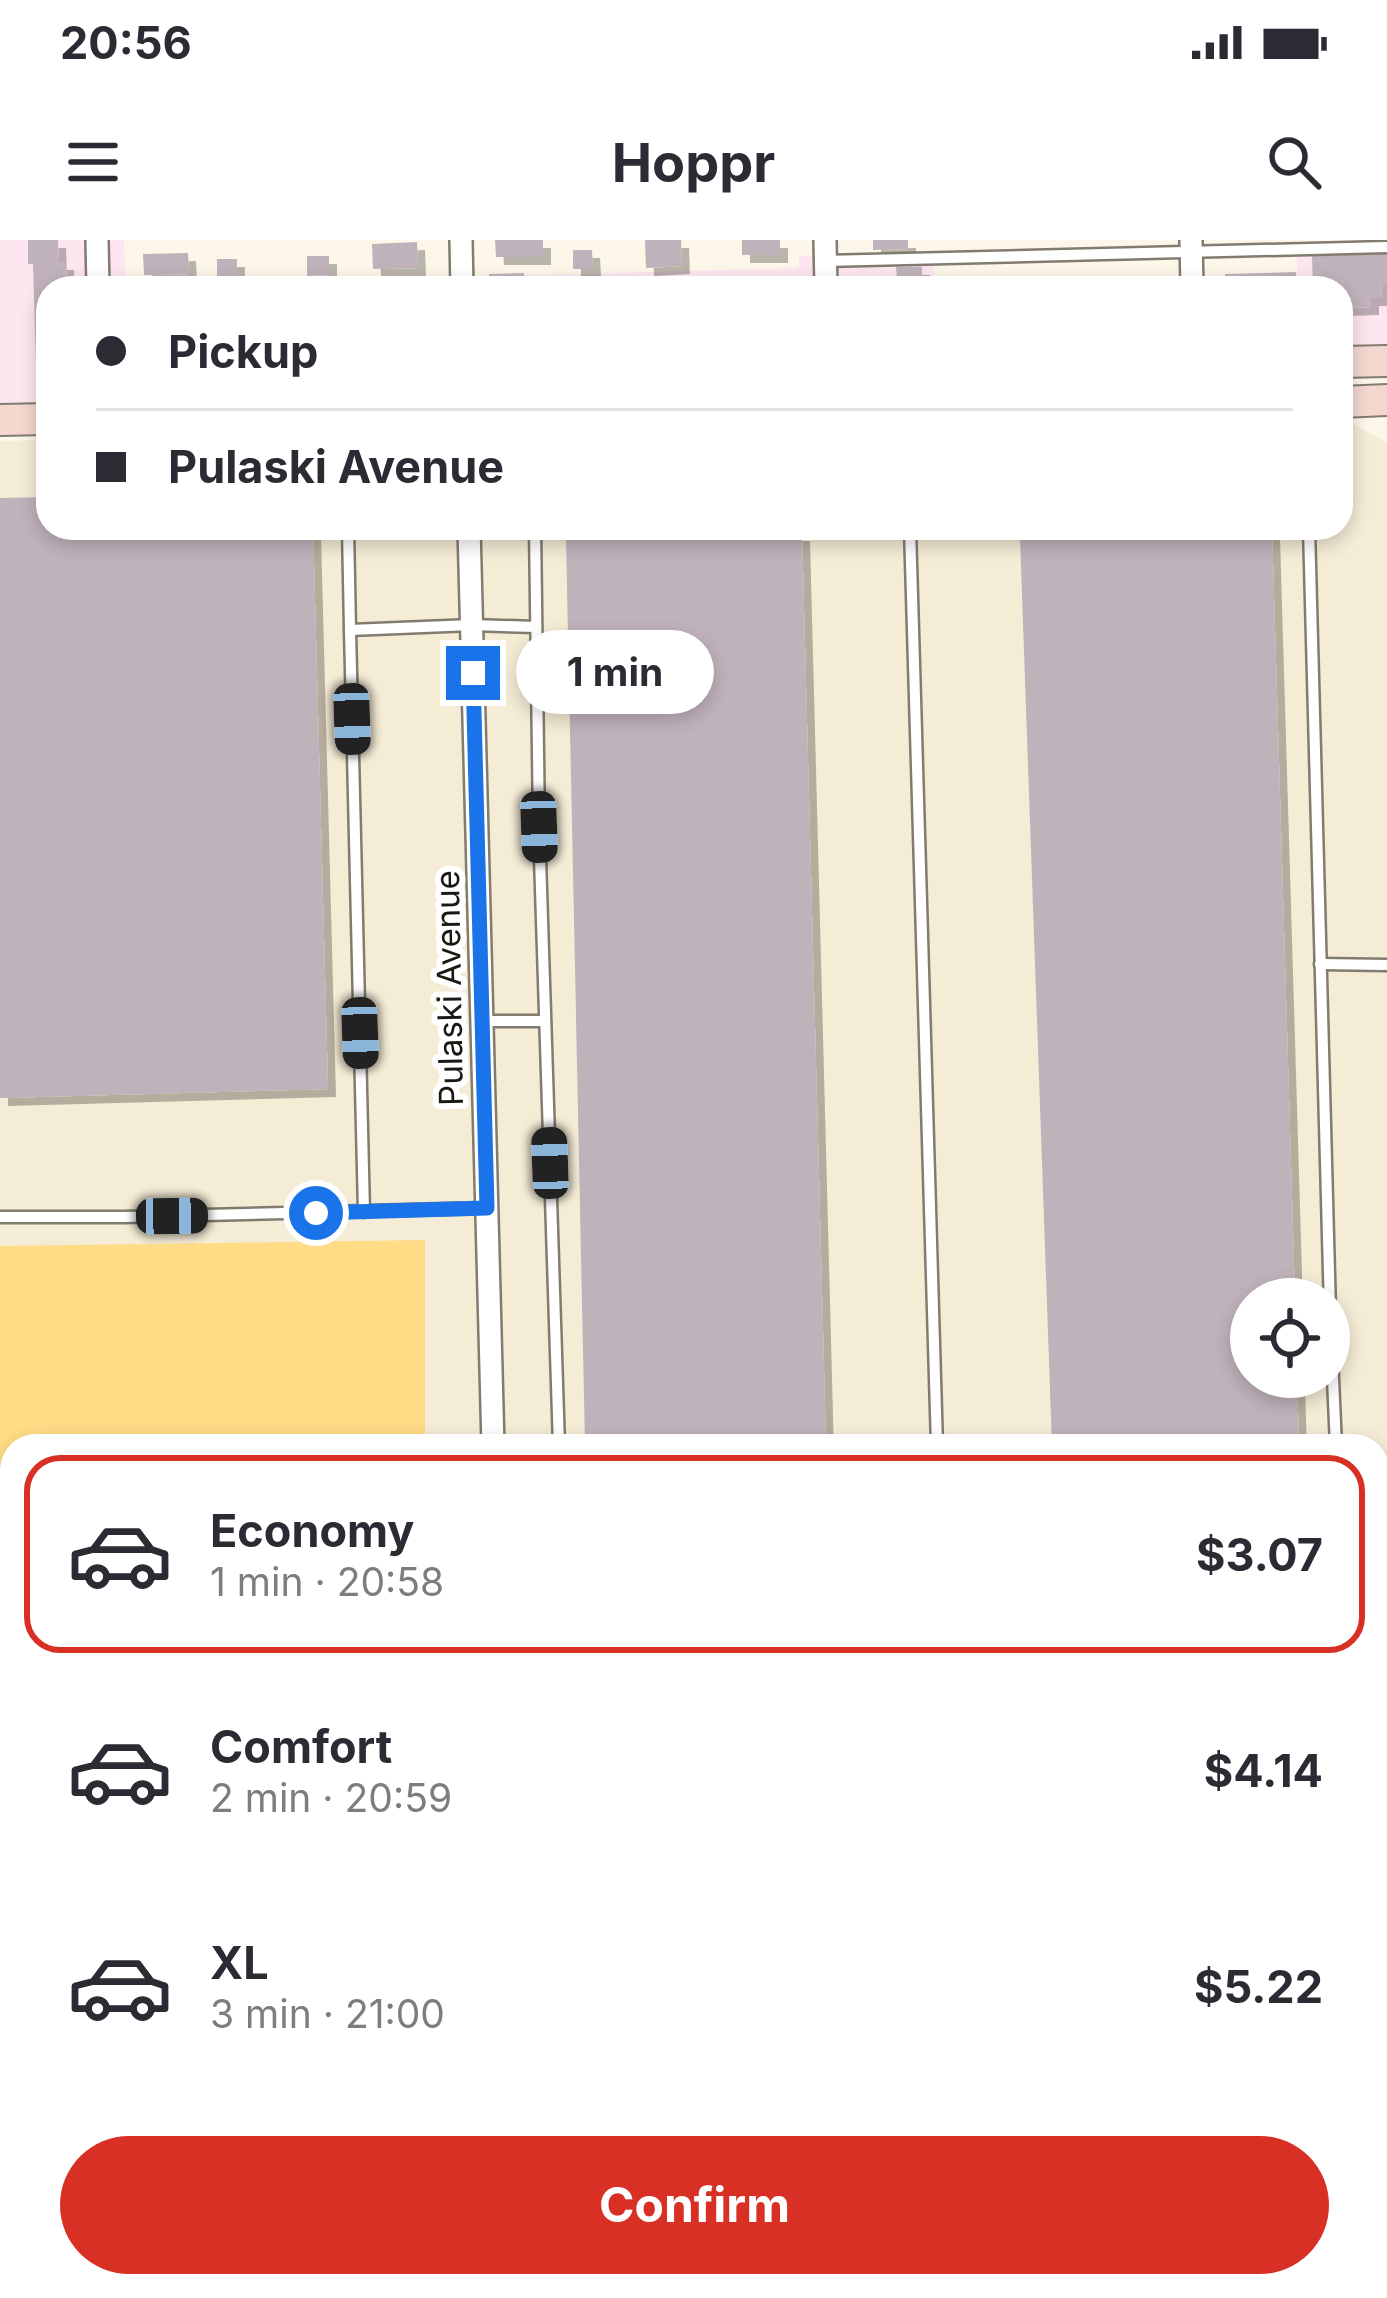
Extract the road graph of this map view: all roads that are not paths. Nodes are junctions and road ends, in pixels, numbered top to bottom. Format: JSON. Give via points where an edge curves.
{"nodes":[{"id":1,"x":97,"y":240,"type":"edge"},
{"id":2,"x":460,"y":240,"type":"edge"},
{"id":3,"x":1009,"y":240,"type":"edge"},
{"id":4,"x":1320,"y":244,"type":"edge"},
{"id":5,"x":1191,"y":246,"type":"edge"},
{"id":6,"x":1387,"y":248,"type":"edge"},
{"id":7,"x":825,"y":250,"type":"edge"},
{"id":8,"x":1009,"y":257,"type":"junction"},
{"id":9,"x":98,"y":276,"type":"edge"},
{"id":10,"x":462,"y":276,"type":"edge"},
{"id":11,"x":1192,"y":276,"type":"edge"},
{"id":12,"x":1387,"y":361,"type":"edge"},
{"id":13,"x":1353,"y":362,"type":"edge"},
{"id":14,"x":1387,"y":400,"type":"edge"},
{"id":15,"x":1353,"y":402,"type":"edge"},
{"id":16,"x":1353,"y":406,"type":"edge"},
{"id":17,"x":36,"y":419,"type":"edge"},
{"id":18,"x":0,"y":420,"type":"edge"},
{"id":19,"x":1387,"y":421,"type":"edge"},
{"id":20,"x":348,"y":540,"type":"edge"},
{"id":21,"x":469,"y":540,"type":"edge"},
{"id":22,"x":535,"y":540,"type":"edge"},
{"id":23,"x":910,"y":540,"type":"edge"},
{"id":24,"x":1310,"y":540,"type":"edge"},
{"id":25,"x":472,"y":625,"type":"junction"},
{"id":26,"x":536,"y":627,"type":"junction"},
{"id":27,"x":350,"y":630,"type":"junction"},
{"id":28,"x":1320,"y":964,"type":"junction"},
{"id":29,"x":1387,"y":965,"type":"edge"},
{"id":30,"x":483,"y":1021,"type":"junction"},
{"id":31,"x":545,"y":1022,"type":"junction"},
{"id":32,"x":487,"y":1208,"type":"junction"},
{"id":33,"x":364,"y":1212,"type":"junction"},
{"id":34,"x":0,"y":1217,"type":"edge"},
{"id":35,"x":493,"y":1434,"type":"edge"},
{"id":36,"x":559,"y":1434,"type":"edge"},
{"id":37,"x":937,"y":1434,"type":"edge"},
{"id":38,"x":1336,"y":1434,"type":"edge"}],
"edges":[{"from":1,"to":9,"type":"street"},
{"from":2,"to":10,"type":"street"},
{"from":3,"to":8,"type":"lane"},
{"from":4,"to":5,"type":"lane"},
{"from":4,"to":6,"type":"lane"},
{"from":5,"to":8,"type":"lane"},
{"from":5,"to":11,"type":"street"},
{"from":7,"to":8,"type":"lane"},
{"from":12,"to":13,"type":"main road"},
{"from":14,"to":15,"type":"main road"},
{"from":16,"to":19,"type":"main road"},
{"from":17,"to":18,"type":"main road"},
{"from":20,"to":27,"type":"lane"},
{"from":21,"to":25,"type":"street","name":"Pulaski Avenue"},
{"from":22,"to":26,"type":"lane"},
{"from":23,"to":37,"type":"lane"},
{"from":24,"to":28,"type":"lane"},
{"from":25,"to":26,"type":"lane"},
{"from":25,"to":27,"type":"lane"},
{"from":25,"to":30,"type":"street","name":"Pulaski Avenue"},
{"from":26,"to":31,"type":"lane"},
{"from":27,"to":33,"type":"lane"},
{"from":28,"to":29,"type":"lane"},
{"from":28,"to":38,"type":"lane"},
{"from":30,"to":31,"type":"lane"},
{"from":30,"to":32,"type":"street","name":"Pulaski Avenue"},
{"from":31,"to":36,"type":"lane"},
{"from":32,"to":33,"type":"lane"},
{"from":32,"to":35,"type":"street","name":"Pulaski Avenue"},
{"from":33,"to":34,"type":"lane"}]}
